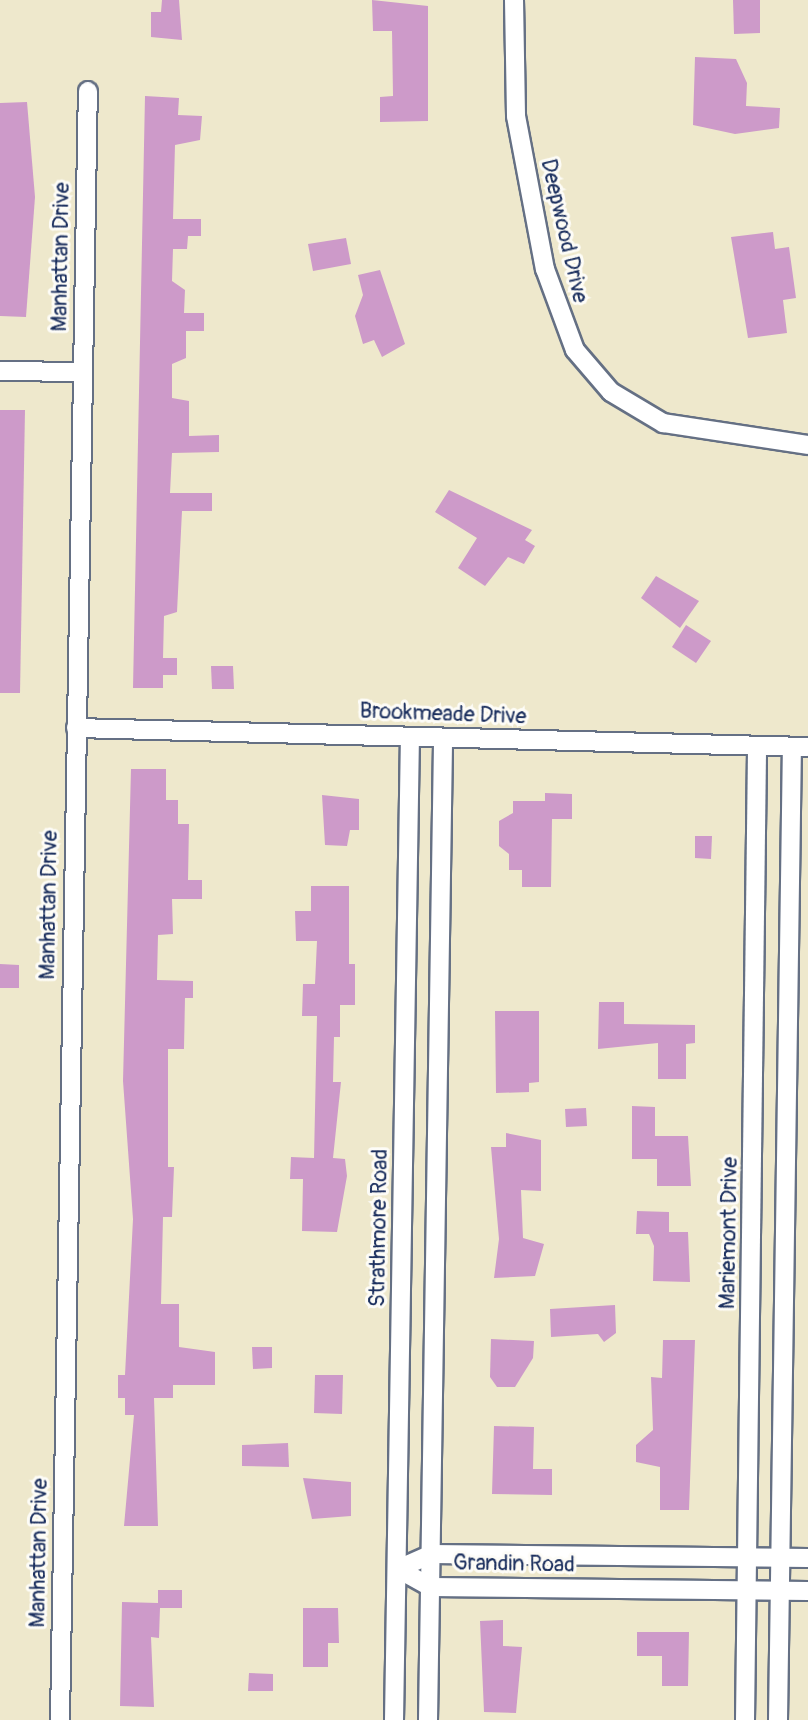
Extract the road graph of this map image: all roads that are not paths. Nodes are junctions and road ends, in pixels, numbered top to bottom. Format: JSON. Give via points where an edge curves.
{"nodes":[{"id":1,"x":514,"y":0,"type":"edge"},
{"id":2,"x":88,"y":91,"type":"dead end"},
{"id":3,"x":0,"y":371,"type":"edge"},
{"id":4,"x":83,"y":372,"type":"junction"},
{"id":5,"x":808,"y":445,"type":"edge"},
{"id":6,"x":76,"y":728,"type":"junction"},
{"id":7,"x":410,"y":737,"type":"junction"},
{"id":8,"x":443,"y":738,"type":"junction"},
{"id":9,"x":757,"y":746,"type":"junction"},
{"id":10,"x":800,"y":747,"type":"edge"},
{"id":11,"x":755,"y":1087,"type":"junction"},
{"id":12,"x":790,"y":1088,"type":"junction"},
{"id":13,"x":431,"y":1554,"type":"junction"},
{"id":14,"x":747,"y":1557,"type":"junction"},
{"id":15,"x":781,"y":1558,"type":"junction"},
{"id":16,"x":808,"y":1558,"type":"edge"},
{"id":17,"x":398,"y":1569,"type":"junction"},
{"id":18,"x":431,"y":1587,"type":"junction"},
{"id":19,"x":747,"y":1590,"type":"junction"},
{"id":20,"x":781,"y":1591,"type":"junction"},
{"id":21,"x":808,"y":1591,"type":"edge"},
{"id":22,"x":60,"y":1720,"type":"edge"},
{"id":23,"x":394,"y":1720,"type":"edge"},
{"id":24,"x":428,"y":1720,"type":"edge"},
{"id":25,"x":745,"y":1720,"type":"edge"},
{"id":26,"x":778,"y":1720,"type":"edge"}],
"edges":[{"from":1,"to":5,"type":"street","name":"Deepwood Drive","via":[[517,126],[545,269],[575,350],[611,392],[663,423]]},
{"from":2,"to":4,"type":"street","name":"Manhattan Drive"},
{"from":3,"to":4,"type":"street"},
{"from":4,"to":6,"type":"street","name":"Manhattan Drive"},
{"from":6,"to":7,"type":"street","name":"Brookmeade Drive"},
{"from":6,"to":22,"type":"street","name":"Manhattan Drive"},
{"from":7,"to":8,"type":"street","name":"Brookmeade Drive"},
{"from":7,"to":17,"type":"street","name":"Strathmore Road"},
{"from":8,"to":9,"type":"street","name":"Brookmeade Drive"},
{"from":8,"to":13,"type":"street"},
{"from":9,"to":10,"type":"street","name":"Brookmeade Drive"},
{"from":9,"to":11,"type":"street","name":"Mariemont Drive"},
{"from":10,"to":12,"type":"street"},
{"from":11,"to":12,"type":"street"},
{"from":11,"to":14,"type":"street","name":"Mariemont Drive"},
{"from":12,"to":15,"type":"street"},
{"from":13,"to":14,"type":"street","name":"Grandin Road"},
{"from":13,"to":17,"type":"street","name":"Grandin Road"},
{"from":13,"to":18,"type":"street"},
{"from":14,"to":15,"type":"street","name":"Grandin Road"},
{"from":14,"to":19,"type":"street","name":"Mariemont Drive"},
{"from":15,"to":16,"type":"street","name":"Grandin Road"},
{"from":15,"to":20,"type":"street"},
{"from":17,"to":18,"type":"street","name":"Grandin Road"},
{"from":17,"to":23,"type":"street","name":"Strathmore Road"},
{"from":18,"to":19,"type":"street","name":"Grandin Road"},
{"from":18,"to":24,"type":"street"},
{"from":19,"to":20,"type":"street","name":"Grandin Road"},
{"from":19,"to":25,"type":"street","name":"Mariemont Drive"},
{"from":20,"to":21,"type":"street","name":"Grandin Road"},
{"from":20,"to":26,"type":"street"}]}
